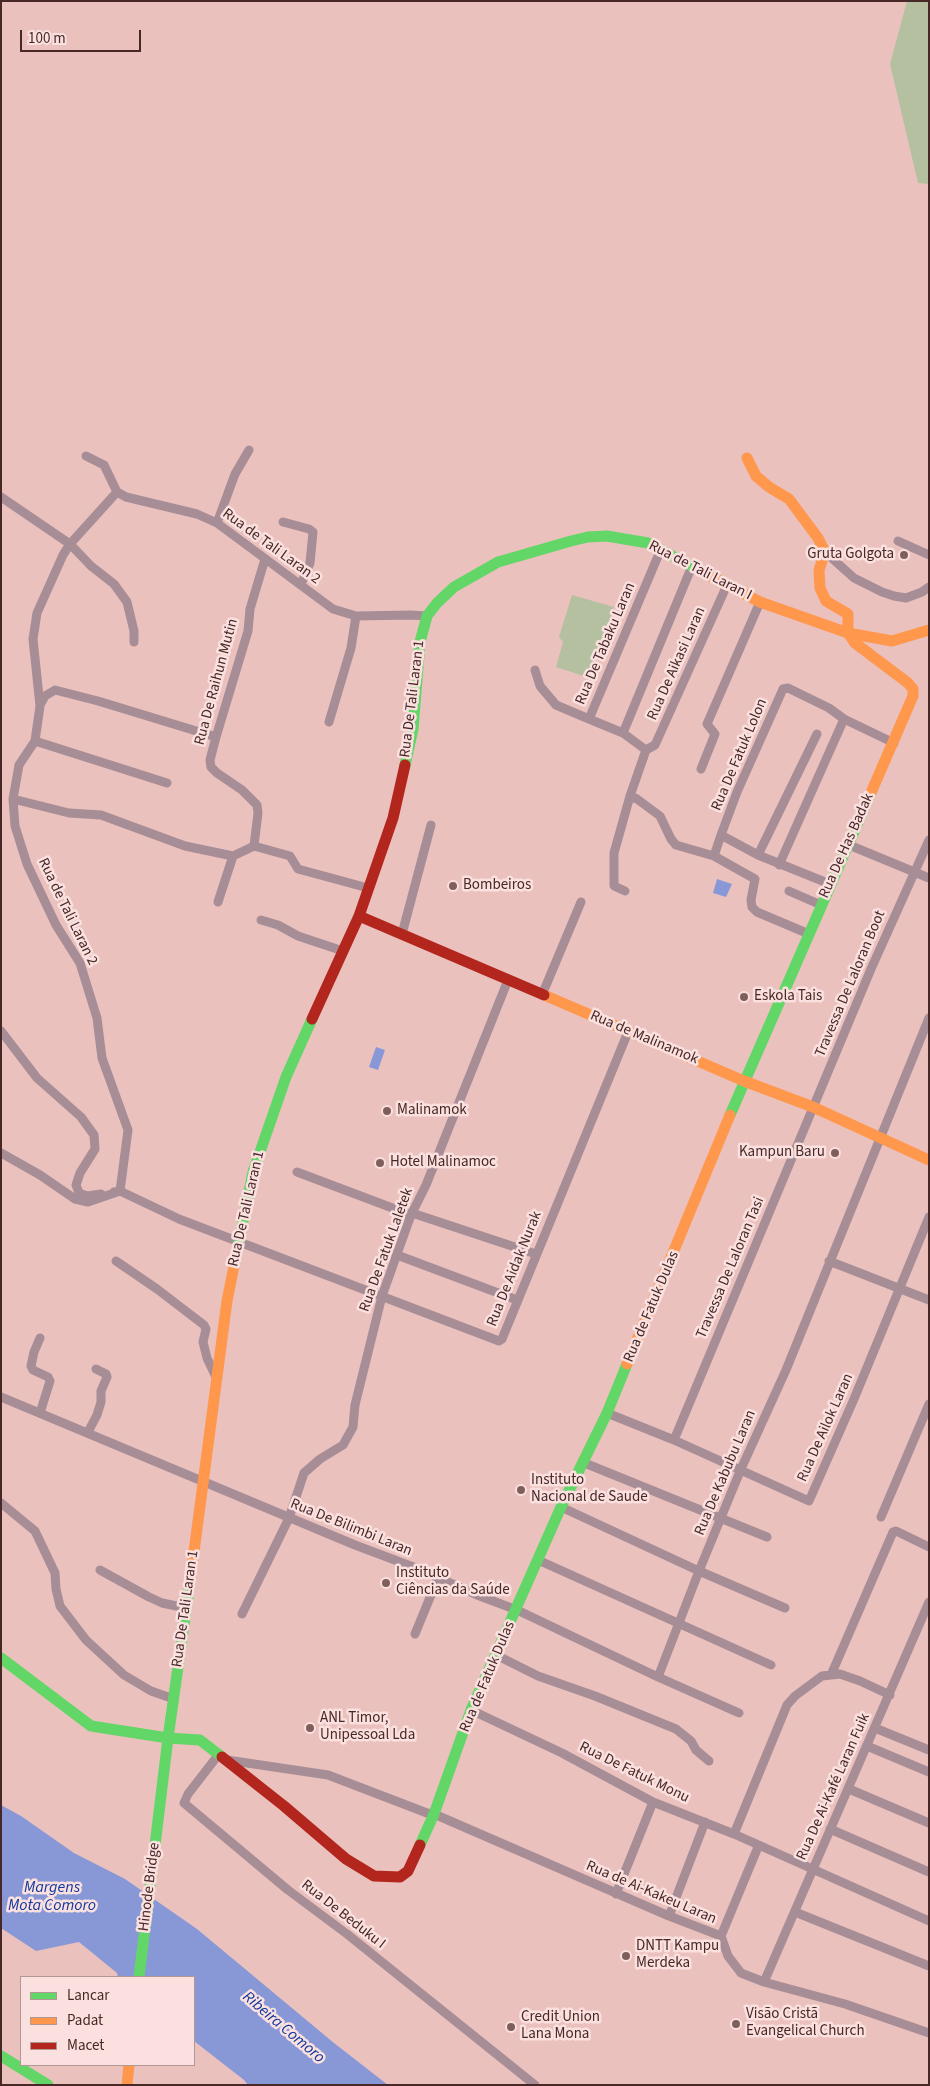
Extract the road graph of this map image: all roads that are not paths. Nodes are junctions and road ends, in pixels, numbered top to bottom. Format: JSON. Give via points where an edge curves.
{"nodes":[{"id":1,"x":250,"y":450,"type":"dead end"},
{"id":2,"x":86,"y":456,"type":"dead end"},
{"id":3,"x":747,"y":458,"type":"dead end"},
{"id":4,"x":117,"y":492,"type":"junction"},
{"id":5,"x":1,"y":497,"type":"edge"},
{"id":6,"x":283,"y":522,"type":"dead end"},
{"id":7,"x":217,"y":523,"type":"junction"},
{"id":8,"x":898,"y":541,"type":"dead end"},
{"id":9,"x":70,"y":544,"type":"junction"},
{"id":10,"x":661,"y":549,"type":"junction"},
{"id":11,"x":825,"y":552,"type":"junction"},
{"id":12,"x":929,"y":554,"type":"edge"},
{"id":13,"x":265,"y":560,"type":"junction"},
{"id":14,"x":692,"y":566,"type":"junction"},
{"id":15,"x":301,"y":584,"type":"junction"},
{"id":16,"x":727,"y":585,"type":"junction"},
{"id":17,"x":929,"y":586,"type":"edge"},
{"id":18,"x":760,"y":602,"type":"junction"},
{"id":19,"x":356,"y":616,"type":"junction"},
{"id":20,"x":427,"y":616,"type":"junction"},
{"id":21,"x":929,"y":630,"type":"edge"},
{"id":22,"x":848,"y":633,"type":"junction"},
{"id":23,"x":134,"y":642,"type":"dead end"},
{"id":24,"x":535,"y":670,"type":"dead end"},
{"id":25,"x":40,"y":706,"type":"junction"},
{"id":26,"x":590,"y":719,"type":"junction"},
{"id":27,"x":844,"y":719,"type":"junction"},
{"id":28,"x":329,"y":722,"type":"dead end"},
{"id":29,"x":623,"y":733,"type":"junction"},
{"id":30,"x":817,"y":734,"type":"dead end"},
{"id":31,"x":216,"y":737,"type":"junction"},
{"id":32,"x":35,"y":741,"type":"junction"},
{"id":33,"x":894,"y":743,"type":"junction"},
{"id":34,"x":646,"y":750,"type":"junction"},
{"id":35,"x":701,"y":769,"type":"dead end"},
{"id":36,"x":167,"y":783,"type":"dead end"},
{"id":37,"x":630,"y":796,"type":"junction"},
{"id":38,"x":14,"y":799,"type":"junction"},
{"id":39,"x":431,"y":825,"type":"dead end"},
{"id":40,"x":721,"y":835,"type":"junction"},
{"id":41,"x":929,"y":840,"type":"edge"},
{"id":42,"x":848,"y":845,"type":"junction"},
{"id":43,"x":254,"y":846,"type":"junction"},
{"id":44,"x":233,"y":856,"type":"junction"},
{"id":45,"x":714,"y":856,"type":"junction"},
{"id":46,"x":758,"y":856,"type":"junction"},
{"id":47,"x":779,"y":864,"type":"junction"},
{"id":48,"x":915,"y":872,"type":"junction"},
{"id":49,"x":929,"y":878,"type":"edge"},
{"id":50,"x":830,"y":884,"type":"junction"},
{"id":51,"x":368,"y":888,"type":"junction"},
{"id":52,"x":625,"y":891,"type":"dead end"},
{"id":53,"x":789,"y":891,"type":"dead end"},
{"id":54,"x":218,"y":902,"type":"dead end"},
{"id":55,"x":581,"y":902,"type":"dead end"},
{"id":56,"x":821,"y":905,"type":"junction"},
{"id":57,"x":359,"y":916,"type":"junction"},
{"id":58,"x":261,"y":920,"type":"dead end"},
{"id":59,"x":402,"y":934,"type":"junction"},
{"id":60,"x":809,"y":934,"type":"junction"},
{"id":61,"x":343,"y":951,"type":"junction"},
{"id":62,"x":508,"y":980,"type":"junction"},
{"id":63,"x":542,"y":995,"type":"junction"},
{"id":64,"x":929,"y":1018,"type":"edge"},
{"id":65,"x":1,"y":1031,"type":"edge"},
{"id":66,"x":628,"y":1032,"type":"junction"},
{"id":67,"x":744,"y":1081,"type":"junction"},
{"id":68,"x":813,"y":1107,"type":"junction"},
{"id":69,"x":880,"y":1136,"type":"junction"},
{"id":70,"x":1,"y":1153,"type":"edge"},
{"id":71,"x":929,"y":1160,"type":"edge"},
{"id":72,"x":297,"y":1172,"type":"dead end"},
{"id":73,"x":120,"y":1191,"type":"junction"},
{"id":74,"x":412,"y":1214,"type":"junction"},
{"id":75,"x":929,"y":1218,"type":"edge"},
{"id":76,"x":238,"y":1241,"type":"junction"},
{"id":77,"x":536,"y":1254,"type":"junction"},
{"id":78,"x":396,"y":1256,"type":"junction"},
{"id":79,"x":116,"y":1261,"type":"dead end"},
{"id":80,"x":829,"y":1261,"type":"junction"},
{"id":81,"x":900,"y":1288,"type":"junction"},
{"id":82,"x":382,"y":1296,"type":"junction"},
{"id":83,"x":517,"y":1300,"type":"junction"},
{"id":84,"x":929,"y":1300,"type":"edge"},
{"id":85,"x":40,"y":1338,"type":"dead end"},
{"id":86,"x":96,"y":1369,"type":"dead end"},
{"id":87,"x":217,"y":1379,"type":"junction"},
{"id":88,"x":1,"y":1397,"type":"edge"},
{"id":89,"x":929,"y":1404,"type":"edge"},
{"id":90,"x":40,"y":1413,"type":"junction"},
{"id":91,"x":607,"y":1413,"type":"junction"},
{"id":92,"x":88,"y":1432,"type":"junction"},
{"id":93,"x":674,"y":1440,"type":"junction"},
{"id":94,"x":582,"y":1462,"type":"junction"},
{"id":95,"x":741,"y":1469,"type":"junction"},
{"id":96,"x":204,"y":1482,"type":"junction"},
{"id":97,"x":1,"y":1503,"type":"edge"},
{"id":98,"x":561,"y":1507,"type":"junction"},
{"id":99,"x":881,"y":1517,"type":"dead end"},
{"id":100,"x":289,"y":1518,"type":"junction"},
{"id":101,"x":721,"y":1519,"type":"junction"},
{"id":102,"x":767,"y":1537,"type":"dead end"},
{"id":103,"x":929,"y":1548,"type":"edge"},
{"id":104,"x":538,"y":1560,"type":"junction"},
{"id":105,"x":100,"y":1570,"type":"dead end"},
{"id":106,"x":698,"y":1571,"type":"junction"},
{"id":107,"x":438,"y":1578,"type":"junction"},
{"id":108,"x":929,"y":1602,"type":"edge"},
{"id":109,"x":186,"y":1608,"type":"junction"},
{"id":110,"x":785,"y":1608,"type":"dead end"},
{"id":111,"x":516,"y":1610,"type":"junction"},
{"id":112,"x":242,"y":1614,"type":"dead end"},
{"id":113,"x":925,"y":1621,"type":"edge"},
{"id":114,"x":677,"y":1624,"type":"junction"},
{"id":115,"x":414,"y":1634,"type":"dead end"},
{"id":116,"x":496,"y":1655,"type":"junction"},
{"id":117,"x":1,"y":1658,"type":"edge"},
{"id":118,"x":771,"y":1665,"type":"dead end"},
{"id":119,"x":831,"y":1675,"type":"junction"},
{"id":120,"x":658,"y":1676,"type":"junction"},
{"id":121,"x":890,"y":1695,"type":"junction"},
{"id":122,"x":174,"y":1699,"type":"junction"},
{"id":123,"x":471,"y":1710,"type":"junction"},
{"id":124,"x":739,"y":1713,"type":"dead end"},
{"id":125,"x":875,"y":1728,"type":"junction"},
{"id":126,"x":168,"y":1738,"type":"junction"},
{"id":127,"x":867,"y":1746,"type":"junction"},
{"id":128,"x":929,"y":1750,"type":"edge"},
{"id":129,"x":222,"y":1757,"type":"junction"},
{"id":130,"x":709,"y":1761,"type":"dead end"},
{"id":131,"x":929,"y":1772,"type":"edge"},
{"id":132,"x":848,"y":1789,"type":"junction"},
{"id":133,"x":161,"y":1797,"type":"joint"},
{"id":134,"x":653,"y":1802,"type":"junction"},
{"id":135,"x":434,"y":1814,"type":"junction"},
{"id":136,"x":705,"y":1822,"type":"junction"},
{"id":137,"x":929,"y":1823,"type":"edge"},
{"id":138,"x":830,"y":1829,"type":"junction"},
{"id":139,"x":734,"y":1834,"type":"junction"},
{"id":140,"x":758,"y":1846,"type":"junction"},
{"id":141,"x":813,"y":1869,"type":"junction"},
{"id":142,"x":929,"y":1872,"type":"edge"},
{"id":143,"x":616,"y":1894,"type":"junction"},
{"id":144,"x":795,"y":1912,"type":"junction"},
{"id":145,"x":669,"y":1916,"type":"junction"},
{"id":146,"x":929,"y":1921,"type":"edge"},
{"id":147,"x":721,"y":1936,"type":"junction"},
{"id":148,"x":929,"y":1966,"type":"edge"},
{"id":149,"x":139,"y":1976,"type":"edge"},
{"id":150,"x":764,"y":1982,"type":"junction"},
{"id":151,"x":929,"y":2033,"type":"edge"},
{"id":152,"x":1,"y":2056,"type":"edge"},
{"id":153,"x":129,"y":2066,"type":"edge"},
{"id":154,"x":48,"y":2085,"type":"edge"},
{"id":155,"x":127,"y":2085,"type":"edge"},
{"id":156,"x":535,"y":2085,"type":"edge"}],
"edges":[{"from":1,"to":7,"type":"street","via":[[235,474]]},
{"from":2,"to":4,"type":"street","via":[[104,465]]},
{"from":3,"to":11,"type":"street","via":[[756,476],[795,505]]},
{"from":4,"to":7,"type":"street","name":"Rua de Tali Laran 2","via":[[197,514]]},
{"from":4,"to":9,"type":"street","name":"Rua de Tali Laran 2"},
{"from":5,"to":9,"type":"street"},
{"from":6,"to":15,"type":"street","via":[[313,532],[310,563]]},
{"from":7,"to":13,"type":"street","name":"Rua de Tali Laran 2"},
{"from":8,"to":12,"type":"street"},
{"from":9,"to":23,"type":"street","via":[[114,584],[127,602]]},
{"from":9,"to":25,"type":"street","name":"Rua de Tali Laran 2","via":[[37,613],[33,639]]},
{"from":10,"to":14,"type":"street","name":"Rua de Tali Laran I"},
{"from":10,"to":20,"type":"street","name":"Rua de Tali Laran I","via":[[634,539],[607,536],[571,541],[498,562],[482,570],[454,588]]},
{"from":10,"to":26,"type":"street","name":"Rua De Tabaku Laran"},
{"from":11,"to":17,"type":"street","via":[[854,578],[888,594],[906,598]]},
{"from":11,"to":22,"type":"street","via":[[819,570],[820,588],[826,601],[848,614]]},
{"from":13,"to":15,"type":"street","name":"Rua de Tali Laran 2"},
{"from":13,"to":31,"type":"street","name":"Rua De Raihun Mutin","via":[[250,609],[248,631]]},
{"from":14,"to":16,"type":"street","name":"Rua de Tali Laran I"},
{"from":14,"to":29,"type":"street"},
{"from":15,"to":19,"type":"street","name":"Rua de Tali Laran 2","via":[[333,609]]},
{"from":16,"to":18,"type":"street","name":"Rua de Tali Laran I"},
{"from":16,"to":34,"type":"street","name":"Rua De Aikasi Laran","via":[[655,745]]},
{"from":18,"to":22,"type":"street","name":"Rua de Tali Laran I"},
{"from":18,"to":35,"type":"street","via":[[707,724],[715,734]]},
{"from":19,"to":20,"type":"street","name":"Rua de Tali Laran 2"},
{"from":19,"to":28,"type":"street","via":[[351,648]]},
{"from":20,"to":51,"type":"street","name":"Rua De Tali Laran 1","via":[[420,642],[413,729],[393,818]]},
{"from":21,"to":22,"type":"street","name":"Rua de Tali Laran I","via":[[892,641]]},
{"from":22,"to":33,"type":"street","name":"Rua De Has Badak","via":[[855,643],[913,689]]},
{"from":24,"to":26,"type":"street","via":[[540,686],[556,705]]},
{"from":25,"to":31,"type":"street","via":[[45,696],[54,690]]},
{"from":25,"to":32,"type":"street","name":"Rua de Tali Laran 2"},
{"from":26,"to":29,"type":"street","name":"Rua De Tabaku Laran"},
{"from":27,"to":33,"type":"street","name":"Rua De Fatuk Lolon"},
{"from":27,"to":40,"type":"street","name":"Rua De Fatuk Lolon","via":[[829,708],[788,688],[783,689]]},
{"from":27,"to":47,"type":"street"},
{"from":29,"to":34,"type":"street","name":"Rua De Tabaku Laran"},
{"from":30,"to":46,"type":"street"},
{"from":31,"to":43,"type":"street","name":"Rua De Raihun Mutin","via":[[211,767],[257,805]]},
{"from":32,"to":36,"type":"street"},
{"from":32,"to":38,"type":"street","name":"Rua de Tali Laran 2","via":[[19,765]]},
{"from":33,"to":42,"type":"street","name":"Rua De Has Badak"},
{"from":34,"to":37,"type":"street"},
{"from":37,"to":45,"type":"street","via":[[660,816],[676,845]]},
{"from":37,"to":52,"type":"street","via":[[614,853],[614,886]]},
{"from":38,"to":44,"type":"street","via":[[69,813],[101,815],[185,846]]},
{"from":38,"to":73,"type":"street","name":"Rua de Tali Laran 2","via":[[15,826],[27,864],[56,925],[80,964],[97,1018],[102,1058],[128,1130]]},
{"from":39,"to":59,"type":"street"},
{"from":40,"to":45,"type":"street"},
{"from":40,"to":46,"type":"street"},
{"from":41,"to":48,"type":"street","name":"Travessa De Laloran Boot"},
{"from":42,"to":48,"type":"street"},
{"from":42,"to":50,"type":"street","name":"Rua De Has Badak"},
{"from":43,"to":44,"type":"street"},
{"from":43,"to":51,"type":"street","via":[[290,856],[298,869]]},
{"from":44,"to":54,"type":"street"},
{"from":45,"to":60,"type":"street","via":[[755,879],[751,900],[757,912]]},
{"from":46,"to":47,"type":"street"},
{"from":47,"to":50,"type":"street"},
{"from":48,"to":49,"type":"street"},
{"from":48,"to":68,"type":"street","name":"Travessa De Laloran Boot"},
{"from":50,"to":56,"type":"street","name":"Rua De Has Badak"},
{"from":51,"to":57,"type":"street","name":"Rua De Tali Laran 1"},
{"from":53,"to":56,"type":"street"},
{"from":55,"to":63,"type":"street"},
{"from":56,"to":60,"type":"street","name":"Rua De Has Badak"},
{"from":57,"to":59,"type":"street","name":"Rua de Malinamok"},
{"from":57,"to":61,"type":"street","name":"Rua De Tali Laran 1"},
{"from":58,"to":61,"type":"street"},
{"from":59,"to":62,"type":"street","name":"Rua de Malinamok"},
{"from":60,"to":67,"type":"street","name":"Rua De Has Badak"},
{"from":61,"to":76,"type":"street","name":"Rua De Tali Laran 1","via":[[286,1077],[253,1172]]},
{"from":62,"to":63,"type":"street","name":"Rua de Malinamok"},
{"from":62,"to":74,"type":"street","name":"Rua De Fatuk Laletek"},
{"from":63,"to":66,"type":"street","name":"Rua de Malinamok"},
{"from":64,"to":69,"type":"street","name":"Rua De Kabubu Laran"},
{"from":65,"to":73,"type":"street","via":[[36,1078],[81,1117],[94,1135],[95,1149],[76,1184],[79,1193],[87,1196]]},
{"from":66,"to":67,"type":"street","name":"Rua de Malinamok"},
{"from":66,"to":77,"type":"street","name":"Rua De Aidak Nurak"},
{"from":67,"to":68,"type":"street","name":"Rua de Malinamok"},
{"from":67,"to":91,"type":"street","name":"Rua de Fatuk Dulas"},
{"from":68,"to":69,"type":"street","name":"Rua de Malinamok"},
{"from":68,"to":93,"type":"street","name":"Travessa De Laloran Tasi"},
{"from":69,"to":71,"type":"street","name":"Rua de Malinamok"},
{"from":69,"to":80,"type":"street","name":"Rua De Kabubu Laran"},
{"from":70,"to":73,"type":"street","via":[[75,1199],[88,1202]]},
{"from":72,"to":74,"type":"street"},
{"from":73,"to":76,"type":"street","name":"Rua De Aidak Nurak","via":[[179,1219]]},
{"from":74,"to":77,"type":"street"},
{"from":74,"to":78,"type":"street","name":"Rua De Fatuk Laletek"},
{"from":75,"to":81,"type":"street","name":"Rua De Ailok Laran"},
{"from":76,"to":82,"type":"street","name":"Rua De Aidak Nurak"},
{"from":76,"to":87,"type":"street","name":"Rua De Tali Laran 1"},
{"from":77,"to":83,"type":"street","name":"Rua De Aidak Nurak"},
{"from":78,"to":82,"type":"street","name":"Rua De Fatuk Laletek"},
{"from":78,"to":83,"type":"street"},
{"from":79,"to":87,"type":"street","via":[[204,1326],[203,1342]]},
{"from":80,"to":81,"type":"street"},
{"from":80,"to":95,"type":"street","name":"Rua De Kabubu Laran","via":[[786,1370]]},
{"from":81,"to":84,"type":"street"},
{"from":81,"to":95,"type":"street","name":"Rua De Ailok Laran","via":[[809,1501]]},
{"from":82,"to":83,"type":"street","name":"Rua De Aidak Nurak","via":[[499,1341]]},
{"from":82,"to":100,"type":"street","name":"Rua De Fatuk Laletek","via":[[355,1405],[353,1427],[343,1445],[304,1473]]},
{"from":85,"to":90,"type":"street","via":[[31,1366],[50,1381]]},
{"from":86,"to":92,"type":"street","via":[[107,1377],[97,1415]]},
{"from":87,"to":96,"type":"street","name":"Rua De Tali Laran 1"},
{"from":88,"to":90,"type":"street","name":"Rua De Bilimbi Laran"},
{"from":89,"to":99,"type":"street"},
{"from":90,"to":92,"type":"street","name":"Rua De Bilimbi Laran"},
{"from":91,"to":93,"type":"street","name":"Rua De Ailok Laran"},
{"from":91,"to":94,"type":"street","name":"Rua de Fatuk Dulas"},
{"from":92,"to":96,"type":"street","name":"Rua De Bilimbi Laran"},
{"from":93,"to":95,"type":"street","name":"Rua De Ailok Laran"},
{"from":94,"to":98,"type":"street","name":"Rua de Fatuk Dulas"},
{"from":94,"to":101,"type":"street"},
{"from":95,"to":101,"type":"street","name":"Rua De Kabubu Laran"},
{"from":96,"to":100,"type":"street","name":"Rua De Bilimbi Laran"},
{"from":96,"to":109,"type":"street","name":"Rua De Tali Laran 1"},
{"from":97,"to":122,"type":"street","via":[[35,1531],[55,1573],[60,1606],[86,1640],[124,1675],[151,1691]]},
{"from":98,"to":104,"type":"street","name":"Rua de Fatuk Dulas"},
{"from":98,"to":106,"type":"street"},
{"from":100,"to":107,"type":"street","name":"Rua De Bilimbi Laran"},
{"from":100,"to":112,"type":"street","name":"Rua De Fatuk Laletek"},
{"from":101,"to":102,"type":"street"},
{"from":101,"to":106,"type":"street","name":"Rua De Kabubu Laran"},
{"from":103,"to":119,"type":"street","via":[[893,1532]]},
{"from":104,"to":111,"type":"street","name":"Rua de Fatuk Dulas"},
{"from":104,"to":114,"type":"street"},
{"from":105,"to":109,"type":"street","via":[[149,1597]]},
{"from":106,"to":110,"type":"street"},
{"from":106,"to":114,"type":"street","name":"Rua De Kabubu Laran"},
{"from":107,"to":111,"type":"street","name":"Rua De Bilimbi Laran"},
{"from":107,"to":115,"type":"street"},
{"from":108,"to":113,"type":"street","name":"Rua De Ai-Kafé Laran Fuik"},
{"from":109,"to":122,"type":"street","name":"Rua De Tali Laran 1"},
{"from":111,"to":116,"type":"street","name":"Rua de Fatuk Dulas"},
{"from":111,"to":120,"type":"street"},
{"from":113,"to":121,"type":"street","name":"Rua De Ai-Kafé Laran Fuik"},
{"from":114,"to":118,"type":"street"},
{"from":114,"to":120,"type":"street","name":"Rua De Kabubu Laran"},
{"from":116,"to":123,"type":"street","name":"Rua de Fatuk Dulas"},
{"from":116,"to":130,"type":"street","via":[[538,1676],[676,1729]]},
{"from":117,"to":126,"type":"street","name":"Rua de Fatuk Dulas","via":[[91,1726]]},
{"from":119,"to":121,"type":"street","via":[[840,1674]]},
{"from":119,"to":139,"type":"street","via":[[822,1676],[808,1685],[787,1705]]},
{"from":120,"to":124,"type":"street"},
{"from":121,"to":125,"type":"street","name":"Rua De Ai-Kafé Laran Fuik"},
{"from":122,"to":126,"type":"street","name":"Rua De Tali Laran 1"},
{"from":123,"to":134,"type":"street","name":"Rua De Fatuk Monu","via":[[562,1753]]},
{"from":123,"to":135,"type":"street","name":"Rua de Fatuk Dulas"},
{"from":125,"to":127,"type":"street","name":"Rua De Ai-Kafé Laran Fuik"},
{"from":125,"to":128,"type":"street"},
{"from":126,"to":129,"type":"street","name":"Rua de Fatuk Dulas","via":[[200,1740]]},
{"from":126,"to":133,"type":"street","name":"Rua De Tali Laran 1"},
{"from":127,"to":131,"type":"street"},
{"from":127,"to":132,"type":"street","name":"Rua De Ai-Kafé Laran Fuik"},
{"from":129,"to":135,"type":"street","name":"Rua de Ai-Kakeu Laran","via":[[328,1775]]},
{"from":129,"to":135,"type":"street","name":"Rua de Fatuk Dulas","via":[[346,1860],[374,1876],[400,1877],[408,1870]]},
{"from":129,"to":156,"type":"street","name":"Rua De Beduku I","via":[[188,1794],[184,1803],[288,1890]]},
{"from":132,"to":137,"type":"street"},
{"from":132,"to":138,"type":"street","name":"Rua De Ai-Kafé Laran Fuik"},
{"from":133,"to":149,"type":"street","name":"Hinode Bridge"},
{"from":134,"to":136,"type":"street","name":"Rua De Fatuk Monu"},
{"from":134,"to":143,"type":"street"},
{"from":135,"to":143,"type":"street","name":"Rua de Ai-Kakeu Laran"},
{"from":136,"to":139,"type":"street","name":"Rua De Fatuk Monu"},
{"from":136,"to":145,"type":"street"},
{"from":138,"to":141,"type":"street","name":"Rua De Ai-Kafé Laran Fuik"},
{"from":138,"to":142,"type":"street"},
{"from":139,"to":140,"type":"street","name":"Rua De Fatuk Monu"},
{"from":140,"to":141,"type":"street","name":"Rua De Fatuk Monu"},
{"from":140,"to":147,"type":"street"},
{"from":141,"to":144,"type":"street","name":"Rua De Ai-Kafé Laran Fuik"},
{"from":141,"to":146,"type":"street","name":"Rua De Fatuk Monu"},
{"from":143,"to":145,"type":"street","name":"Rua de Ai-Kakeu Laran"},
{"from":144,"to":148,"type":"street"},
{"from":144,"to":150,"type":"street","name":"Rua De Ai-Kafé Laran Fuik"},
{"from":145,"to":147,"type":"street","name":"Rua de Ai-Kakeu Laran"},
{"from":147,"to":150,"type":"street","name":"Rua de Ai-Kakeu Laran","via":[[728,1956],[741,1973]]},
{"from":150,"to":151,"type":"street","name":"Rua de Ai-Kakeu Laran","via":[[845,2004]]},
{"from":152,"to":154,"type":"street"},
{"from":153,"to":155,"type":"street"}]}
